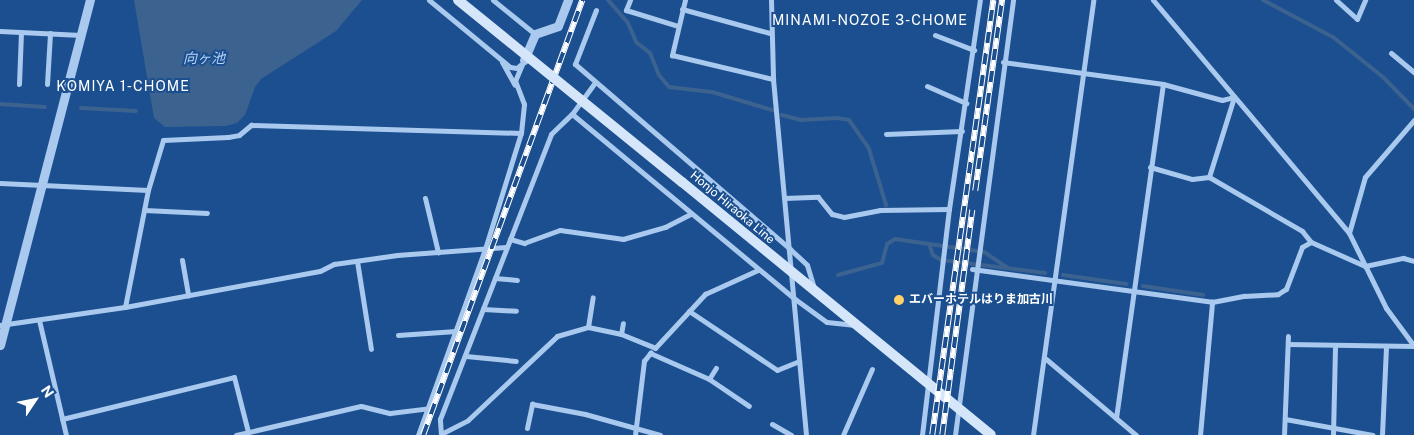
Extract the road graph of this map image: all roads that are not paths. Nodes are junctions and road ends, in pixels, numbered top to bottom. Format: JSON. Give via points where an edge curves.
{"nodes":[{"id":1,"x":90,"y":0,"type":"edge"},
{"id":2,"x":429,"y":0,"type":"edge"},
{"id":3,"x":458,"y":0,"type":"edge"},
{"id":4,"x":493,"y":0,"type":"edge"},
{"id":5,"x":568,"y":0,"type":"edge"},
{"id":6,"x":630,"y":0,"type":"edge"},
{"id":7,"x":685,"y":0,"type":"edge"},
{"id":8,"x":771,"y":0,"type":"edge"},
{"id":9,"x":980,"y":0,"type":"edge"},
{"id":10,"x":1013,"y":0,"type":"edge"},
{"id":11,"x":1093,"y":0,"type":"edge"},
{"id":12,"x":1153,"y":0,"type":"edge"},
{"id":13,"x":1336,"y":0,"type":"edge"},
{"id":14,"x":1365,"y":0,"type":"edge"},
{"id":15,"x":596,"y":10,"type":"dead end"},
{"id":16,"x":682,"y":10,"type":"junction"},
{"id":17,"x":678,"y":26,"type":"junction"},
{"id":18,"x":0,"y":31,"type":"edge"},
{"id":19,"x":21,"y":32,"type":"junction"},
{"id":20,"x":50,"y":33,"type":"junction"},
{"id":21,"x":770,"y":33,"type":"junction"},
{"id":22,"x":535,"y":34,"type":"junction"},
{"id":23,"x":81,"y":35,"type":"junction"},
{"id":24,"x":936,"y":35,"type":"dead end"},
{"id":25,"x":974,"y":50,"type":"junction"},
{"id":26,"x":1390,"y":53,"type":"dead end"},
{"id":27,"x":499,"y":57,"type":"junction"},
{"id":28,"x":1003,"y":62,"type":"junction"},
{"id":29,"x":522,"y":63,"type":"junction"},
{"id":30,"x":1082,"y":71,"type":"junction"},
{"id":31,"x":1414,"y":72,"type":"edge"},
{"id":32,"x":773,"y":79,"type":"junction"},
{"id":33,"x":595,"y":82,"type":"junction"},
{"id":34,"x":19,"y":84,"type":"dead end"},
{"id":35,"x":48,"y":84,"type":"dead end"},
{"id":36,"x":1163,"y":84,"type":"junction"},
{"id":37,"x":927,"y":86,"type":"dead end"},
{"id":38,"x":520,"y":94,"type":"junction"},
{"id":39,"x":1234,"y":97,"type":"junction"},
{"id":40,"x":966,"y":103,"type":"junction"},
{"id":41,"x":572,"y":114,"type":"junction"},
{"id":42,"x":1414,"y":120,"type":"edge"},
{"id":43,"x":962,"y":131,"type":"junction"},
{"id":44,"x":521,"y":133,"type":"junction"},
{"id":45,"x":886,"y":134,"type":"dead end"},
{"id":46,"x":1150,"y":167,"type":"junction"},
{"id":47,"x":1209,"y":177,"type":"junction"},
{"id":48,"x":0,"y":183,"type":"edge"},
{"id":49,"x":42,"y":186,"type":"junction"},
{"id":50,"x":148,"y":190,"type":"junction"},
{"id":51,"x":425,"y":198,"type":"dead end"},
{"id":52,"x":784,"y":198,"type":"junction"},
{"id":53,"x":949,"y":209,"type":"junction"},
{"id":54,"x":144,"y":210,"type":"junction"},
{"id":55,"x":207,"y":213,"type":"dead end"},
{"id":56,"x":690,"y":214,"type":"junction"},
{"id":57,"x":1349,"y":233,"type":"junction"},
{"id":58,"x":510,"y":239,"type":"junction"},
{"id":59,"x":1311,"y":242,"type":"junction"},
{"id":60,"x":506,"y":247,"type":"junction"},
{"id":61,"x":485,"y":248,"type":"junction"},
{"id":62,"x":790,"y":248,"type":"junction"},
{"id":63,"x":438,"y":252,"type":"junction"},
{"id":64,"x":182,"y":260,"type":"dead end"},
{"id":65,"x":357,"y":261,"type":"junction"},
{"id":66,"x":1414,"y":261,"type":"edge"},
{"id":67,"x":1365,"y":266,"type":"junction"},
{"id":68,"x":974,"y":269,"type":"junction"},
{"id":69,"x":758,"y":270,"type":"junction"},
{"id":70,"x":792,"y":274,"type":"junction"},
{"id":71,"x":495,"y":278,"type":"junction"},
{"id":72,"x":517,"y":280,"type":"dead end"},
{"id":73,"x":1053,"y":282,"type":"junction"},
{"id":74,"x":815,"y":293,"type":"junction"},
{"id":75,"x":1134,"y":293,"type":"junction"},
{"id":76,"x":188,"y":295,"type":"junction"},
{"id":77,"x":593,"y":297,"type":"dead end"},
{"id":78,"x":795,"y":299,"type":"junction"},
{"id":79,"x":1212,"y":302,"type":"junction"},
{"id":80,"x":125,"y":307,"type":"junction"},
{"id":81,"x":483,"y":310,"type":"junction"},
{"id":82,"x":516,"y":311,"type":"dead end"},
{"id":83,"x":689,"y":311,"type":"junction"},
{"id":84,"x":39,"y":320,"type":"junction"},
{"id":85,"x":623,"y":323,"type":"dead end"},
{"id":86,"x":3,"y":324,"type":"edge"},
{"id":87,"x":855,"y":325,"type":"junction"},
{"id":88,"x":588,"y":327,"type":"junction"},
{"id":89,"x":456,"y":331,"type":"junction"},
{"id":90,"x":621,"y":334,"type":"junction"},
{"id":91,"x":398,"y":335,"type":"dead end"},
{"id":92,"x":1288,"y":336,"type":"dead end"},
{"id":93,"x":1288,"y":344,"type":"junction"},
{"id":94,"x":0,"y":345,"type":"edge"},
{"id":95,"x":1414,"y":346,"type":"edge"},
{"id":96,"x":1335,"y":347,"type":"junction"},
{"id":97,"x":655,"y":348,"type":"junction"},
{"id":98,"x":1386,"y":348,"type":"junction"},
{"id":99,"x":371,"y":349,"type":"dead end"},
{"id":100,"x":650,"y":353,"type":"junction"},
{"id":101,"x":466,"y":356,"type":"junction"},
{"id":102,"x":1046,"y":359,"type":"junction"},
{"id":103,"x":516,"y":361,"type":"dead end"},
{"id":104,"x":800,"y":361,"type":"junction"},
{"id":105,"x":716,"y":368,"type":"dead end"},
{"id":106,"x":872,"y":369,"type":"dead end"},
{"id":107,"x":709,"y":379,"type":"junction"},
{"id":108,"x":928,"y":384,"type":"junction"},
{"id":109,"x":749,"y":406,"type":"dead end"},
{"id":110,"x":428,"y":408,"type":"junction"},
{"id":111,"x":960,"y":409,"type":"junction"},
{"id":112,"x":1116,"y":418,"type":"junction"},
{"id":113,"x":62,"y":419,"type":"junction"},
{"id":114,"x":1285,"y":419,"type":"junction"},
{"id":115,"x":772,"y":424,"type":"dead end"},
{"id":116,"x":636,"y":427,"type":"junction"},
{"id":117,"x":526,"y":428,"type":"dead end"},
{"id":118,"x":248,"y":432,"type":"junction"},
{"id":119,"x":1333,"y":432,"type":"edge"},
{"id":120,"x":65,"y":434,"type":"edge"},
{"id":121,"x":441,"y":434,"type":"edge"},
{"id":122,"x":58,"y":435,"type":"edge"},
{"id":123,"x":236,"y":435,"type":"edge"},
{"id":124,"x":418,"y":435,"type":"edge"},
{"id":125,"x":635,"y":435,"type":"edge"},
{"id":126,"x":660,"y":435,"type":"edge"},
{"id":127,"x":791,"y":435,"type":"edge"},
{"id":128,"x":806,"y":435,"type":"edge"},
{"id":129,"x":842,"y":435,"type":"edge"},
{"id":130,"x":922,"y":435,"type":"edge"},
{"id":131,"x":955,"y":435,"type":"edge"},
{"id":132,"x":991,"y":435,"type":"edge"},
{"id":133,"x":1033,"y":435,"type":"edge"},
{"id":134,"x":1136,"y":435,"type":"edge"},
{"id":135,"x":1200,"y":435,"type":"edge"},
{"id":136,"x":1284,"y":435,"type":"edge"},
{"id":137,"x":1373,"y":435,"type":"edge"},
{"id":138,"x":1382,"y":435,"type":"edge"}],
"edges":[{"from":1,"to":23,"type":"street"},
{"from":2,"to":27,"type":"street"},
{"from":3,"to":70,"type":"main road","name":"Honjo Hiraoka Line","bridge":true},
{"from":4,"to":22,"type":"street"},
{"from":5,"to":22,"type":"street","via":[[558,26]]},
{"from":6,"to":17,"type":"street","via":[[626,10]]},
{"from":7,"to":16,"type":"street"},
{"from":8,"to":21,"type":"street"},
{"from":9,"to":25,"type":"street"},
{"from":10,"to":28,"type":"street"},
{"from":11,"to":30,"type":"street"},
{"from":12,"to":39,"type":"street"},
{"from":13,"to":14,"type":"street","via":[[1357,18]]},
{"from":15,"to":33,"type":"street","via":[[575,64]]},
{"from":16,"to":17,"type":"street"},
{"from":16,"to":21,"type":"street"},
{"from":17,"to":32,"type":"street","via":[[672,54]]},
{"from":18,"to":19,"type":"street"},
{"from":19,"to":20,"type":"street"},
{"from":19,"to":34,"type":"street"},
{"from":20,"to":23,"type":"street"},
{"from":20,"to":35,"type":"street"},
{"from":21,"to":32,"type":"street"},
{"from":22,"to":29,"type":"street"},
{"from":23,"to":49,"type":"street"},
{"from":24,"to":25,"type":"street"},
{"from":25,"to":40,"type":"street"},
{"from":26,"to":31,"type":"street"},
{"from":27,"to":29,"type":"street","via":[[513,69]]},
{"from":27,"to":38,"type":"street"},
{"from":28,"to":30,"type":"street"},
{"from":28,"to":68,"type":"street"},
{"from":29,"to":38,"type":"street","via":[[515,81]]},
{"from":30,"to":36,"type":"street"},
{"from":30,"to":73,"type":"street"},
{"from":32,"to":52,"type":"street"},
{"from":33,"to":41,"type":"street"},
{"from":33,"to":62,"type":"street"},
{"from":36,"to":39,"type":"street","via":[[1222,100]]},
{"from":36,"to":46,"type":"street"},
{"from":37,"to":40,"type":"street"},
{"from":38,"to":44,"type":"street","via":[[524,109]]},
{"from":39,"to":47,"type":"street"},
{"from":39,"to":57,"type":"street"},
{"from":40,"to":43,"type":"street"},
{"from":41,"to":56,"type":"street"},
{"from":41,"to":58,"type":"street","via":[[551,134]]},
{"from":42,"to":57,"type":"street","via":[[1364,177]]},
{"from":43,"to":45,"type":"street"},
{"from":43,"to":53,"type":"street"},
{"from":44,"to":50,"type":"street","via":[[251,125],[239,135],[228,137],[163,140]]},
{"from":44,"to":61,"type":"street"},
{"from":46,"to":47,"type":"street","via":[[1192,179]]},
{"from":46,"to":75,"type":"street"},
{"from":47,"to":59,"type":"street","via":[[1302,231]]},
{"from":48,"to":49,"type":"street"},
{"from":49,"to":50,"type":"street"},
{"from":49,"to":86,"type":"street"},
{"from":50,"to":54,"type":"street"},
{"from":51,"to":63,"type":"street"},
{"from":52,"to":53,"type":"street","via":[[818,197],[832,214],[844,217],[880,210]]},
{"from":52,"to":62,"type":"street"},
{"from":53,"to":108,"type":"street"},
{"from":54,"to":55,"type":"street"},
{"from":54,"to":80,"type":"street"},
{"from":56,"to":58,"type":"street","via":[[665,226],[623,239],[560,230],[524,244]]},
{"from":56,"to":69,"type":"street"},
{"from":57,"to":67,"type":"street"},
{"from":58,"to":60,"type":"street"},
{"from":59,"to":67,"type":"street"},
{"from":59,"to":79,"type":"street","via":[[1302,247],[1286,289],[1278,294]]},
{"from":60,"to":61,"type":"street"},
{"from":60,"to":71,"type":"street"},
{"from":61,"to":63,"type":"street"},
{"from":61,"to":89,"type":"street"},
{"from":62,"to":70,"type":"street"},
{"from":62,"to":74,"type":"street","via":[[807,265]]},
{"from":63,"to":65,"type":"street"},
{"from":64,"to":76,"type":"street"},
{"from":65,"to":76,"type":"street","via":[[334,264],[320,271]]},
{"from":65,"to":99,"type":"street"},
{"from":66,"to":67,"type":"street","via":[[1403,258]]},
{"from":67,"to":95,"type":"street","via":[[1386,308]]},
{"from":68,"to":73,"type":"street"},
{"from":68,"to":111,"type":"street"},
{"from":69,"to":78,"type":"street"},
{"from":69,"to":83,"type":"street","via":[[705,294]]},
{"from":70,"to":74,"type":"main road","name":"Honjo Hiraoka Line"},
{"from":70,"to":78,"type":"street"},
{"from":71,"to":72,"type":"street"},
{"from":71,"to":81,"type":"street"},
{"from":73,"to":75,"type":"street"},
{"from":73,"to":102,"type":"street"},
{"from":74,"to":87,"type":"main road","name":"Honjo Hiraoka Line"},
{"from":75,"to":79,"type":"street"},
{"from":75,"to":112,"type":"street"},
{"from":76,"to":80,"type":"street"},
{"from":77,"to":88,"type":"street"},
{"from":78,"to":87,"type":"street","via":[[827,322]]},
{"from":78,"to":104,"type":"street"},
{"from":79,"to":135,"type":"street"},
{"from":80,"to":84,"type":"street"},
{"from":81,"to":82,"type":"street"},
{"from":81,"to":101,"type":"street"},
{"from":83,"to":97,"type":"street"},
{"from":83,"to":104,"type":"street","via":[[777,370]]},
{"from":84,"to":86,"type":"street"},
{"from":84,"to":113,"type":"street"},
{"from":85,"to":90,"type":"street"},
{"from":86,"to":94,"type":"street"},
{"from":87,"to":108,"type":"main road","name":"Honjo Hiraoka Line"},
{"from":88,"to":90,"type":"street"},
{"from":88,"to":121,"type":"street","via":[[557,336],[468,420]]},
{"from":89,"to":91,"type":"street"},
{"from":89,"to":110,"type":"street"},
{"from":90,"to":97,"type":"street"},
{"from":92,"to":93,"type":"street"},
{"from":93,"to":96,"type":"street"},
{"from":93,"to":114,"type":"street"},
{"from":95,"to":98,"type":"street"},
{"from":96,"to":98,"type":"street"},
{"from":96,"to":119,"type":"street"},
{"from":97,"to":100,"type":"street"},
{"from":98,"to":138,"type":"street"},
{"from":100,"to":107,"type":"street"},
{"from":100,"to":116,"type":"street","via":[[644,360]]},
{"from":101,"to":103,"type":"street"},
{"from":101,"to":121,"type":"street","via":[[440,419]]},
{"from":102,"to":112,"type":"street"},
{"from":102,"to":133,"type":"street"},
{"from":104,"to":128,"type":"street"},
{"from":105,"to":107,"type":"street"},
{"from":106,"to":129,"type":"street"},
{"from":107,"to":109,"type":"street"},
{"from":108,"to":111,"type":"main road","name":"Honjo Hiraoka Line"},
{"from":108,"to":130,"type":"street"},
{"from":110,"to":118,"type":"street","via":[[390,413],[361,406]]},
{"from":110,"to":124,"type":"street"},
{"from":111,"to":131,"type":"street"},
{"from":111,"to":132,"type":"main road","name":"Honjo Hiraoka Line"},
{"from":112,"to":134,"type":"street"},
{"from":113,"to":118,"type":"street","via":[[234,377]]},
{"from":113,"to":120,"type":"street"},
{"from":114,"to":119,"type":"street"},
{"from":114,"to":136,"type":"street"},
{"from":115,"to":127,"type":"street"},
{"from":116,"to":117,"type":"street","via":[[532,404]]},
{"from":116,"to":125,"type":"street"},
{"from":116,"to":126,"type":"street"},
{"from":118,"to":123,"type":"street"},
{"from":119,"to":137,"type":"street"},
{"from":120,"to":122,"type":"street"}]}
